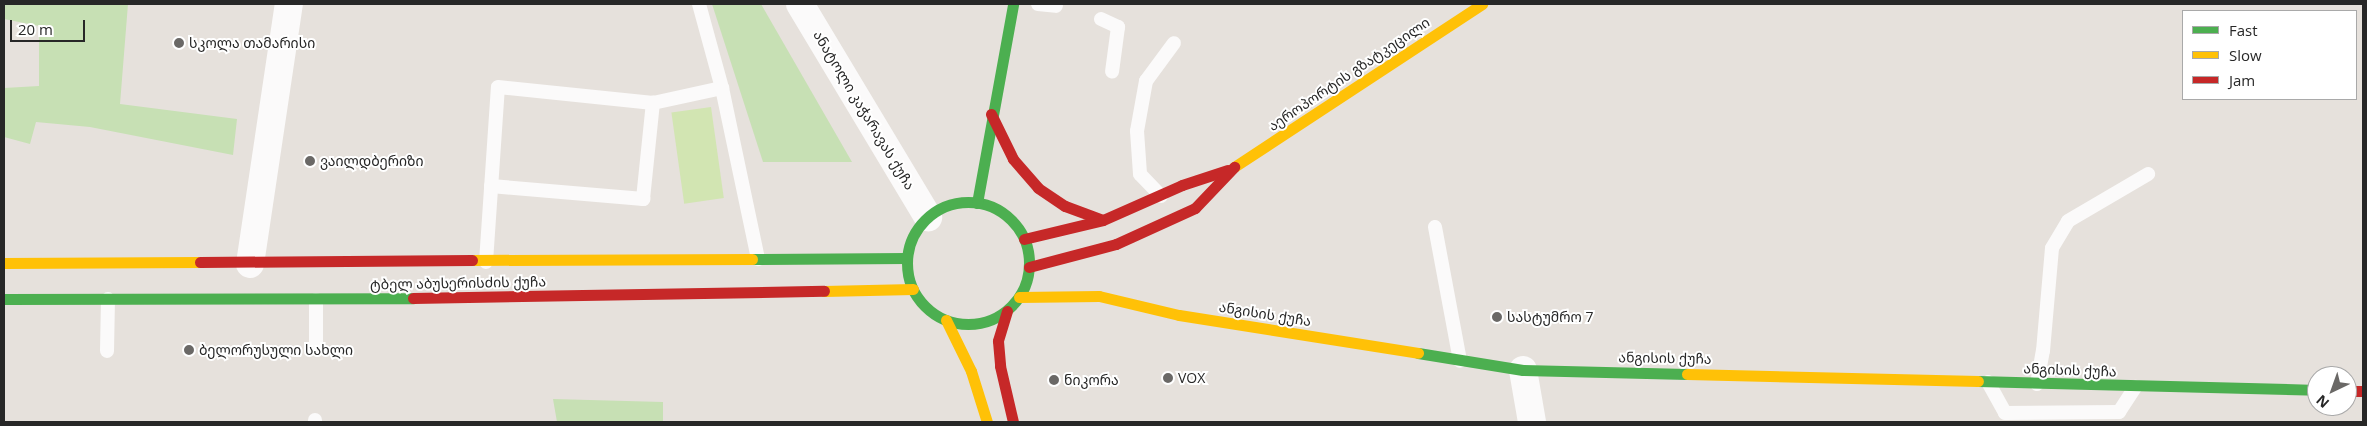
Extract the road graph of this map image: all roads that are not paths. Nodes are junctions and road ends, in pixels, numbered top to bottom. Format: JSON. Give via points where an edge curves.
{"nodes":[{"id":1,"x":288,"y":4,"type":"edge"},
{"id":2,"x":699,"y":4,"type":"edge"},
{"id":3,"x":800,"y":4,"type":"edge"},
{"id":4,"x":1013,"y":4,"type":"edge"},
{"id":5,"x":1038,"y":4,"type":"edge"},
{"id":6,"x":1482,"y":4,"type":"edge"},
{"id":7,"x":1056,"y":6,"type":"dead end"},
{"id":8,"x":1101,"y":19,"type":"dead end"},
{"id":9,"x":1174,"y":43,"type":"dead end"},
{"id":10,"x":1112,"y":72,"type":"dead end"},
{"id":11,"x":722,"y":88,"type":"junction"},
{"id":12,"x":653,"y":103,"type":"junction"},
{"id":13,"x":991,"y":114,"type":"junction"},
{"id":14,"x":1232,"y":169,"type":"junction"},
{"id":15,"x":2148,"y":174,"type":"dead end"},
{"id":16,"x":491,"y":186,"type":"junction"},
{"id":17,"x":1161,"y":196,"type":"junction"},
{"id":18,"x":977,"y":203,"type":"junction"},
{"id":19,"x":928,"y":217,"type":"junction"},
{"id":20,"x":1103,"y":220,"type":"junction"},
{"id":21,"x":1435,"y":227,"type":"dead end"},
{"id":22,"x":1024,"y":239,"type":"junction"},
{"id":23,"x":907,"y":258,"type":"junction"},
{"id":24,"x":758,"y":259,"type":"junction"},
{"id":25,"x":486,"y":262,"type":"junction"},
{"id":26,"x":4,"y":263,"type":"edge"},
{"id":27,"x":250,"y":264,"type":"junction"},
{"id":28,"x":1029,"y":267,"type":"junction"},
{"id":29,"x":913,"y":289,"type":"junction"},
{"id":30,"x":1019,"y":298,"type":"junction"},
{"id":31,"x":4,"y":299,"type":"edge"},
{"id":32,"x":108,"y":299,"type":"junction"},
{"id":33,"x":316,"y":300,"type":"junction"},
{"id":34,"x":1007,"y":311,"type":"junction"},
{"id":35,"x":946,"y":320,"type":"junction"},
{"id":36,"x":316,"y":346,"type":"dead end"},
{"id":37,"x":107,"y":351,"type":"dead end"},
{"id":38,"x":1460,"y":362,"type":"junction"},
{"id":39,"x":1523,"y":370,"type":"junction"},
{"id":40,"x":1988,"y":382,"type":"junction"},
{"id":41,"x":2037,"y":384,"type":"junction"},
{"id":42,"x":2135,"y":387,"type":"junction"},
{"id":43,"x":2307,"y":390,"type":"edge"},
{"id":44,"x":987,"y":422,"type":"edge"},
{"id":45,"x":1013,"y":422,"type":"edge"},
{"id":46,"x":1532,"y":422,"type":"edge"}],
"edges":[{"from":1,"to":27,"type":"street"},
{"from":2,"to":11,"type":"lane"},
{"from":3,"to":19,"type":"street","name":"ანატოლი კაჭარავას ქუჩა"},
{"from":4,"to":13,"type":"main road"},
{"from":5,"to":7,"type":"lane"},
{"from":6,"to":14,"type":"main road","name":"აეროპორტის გზატკეცილი"},
{"from":8,"to":10,"type":"lane","via":[[1118,27]]},
{"from":9,"to":17,"type":"lane","via":[[1146,81],[1137,131],[1140,174]]},
{"from":11,"to":12,"type":"lane"},
{"from":11,"to":24,"type":"lane"},
{"from":12,"to":16,"type":"lane","via":[[644,200]]},
{"from":12,"to":16,"type":"lane","via":[[498,86]]},
{"from":13,"to":18,"type":"main road"},
{"from":13,"to":20,"type":"main road","via":[[1013,159],[1038,188],[1065,206]]},
{"from":14,"to":17,"type":"main road","name":"აეროპორტის გზატკეცილი","via":[[1182,185]]},
{"from":14,"to":28,"type":"main road","name":"აეროპორტის გზატკეცილი","via":[[1195,208],[1116,244]]},
{"from":15,"to":41,"type":"lane","via":[[2068,222],[2052,248]]},
{"from":16,"to":25,"type":"lane"},
{"from":17,"to":20,"type":"main road","name":"აეროპორტის გზატკეცილი"},
{"from":18,"to":19,"type":"main road","via":[[954,204]]},
{"from":18,"to":22,"type":"main road","via":[[996,209],[1007,217]]},
{"from":19,"to":23,"type":"main road","via":[[913,236]]},
{"from":20,"to":22,"type":"main road","name":"აეროპორტის გზატკეცილი"},
{"from":21,"to":38,"type":"lane"},
{"from":22,"to":28,"type":"main road"},
{"from":23,"to":24,"type":"main road","name":"ტბელ აბუსერისძის ქუჩა"},
{"from":23,"to":29,"type":"main road"},
{"from":24,"to":25,"type":"main road","name":"ტბელ აბუსერისძის ქუჩა"},
{"from":25,"to":27,"type":"main road","name":"ტბელ აბუსერისძის ქუჩა"},
{"from":26,"to":27,"type":"main road","name":"ტბელ აბუსერისძის ქუჩა"},
{"from":28,"to":30,"type":"main road"},
{"from":29,"to":33,"type":"main road","name":"ტბელ აბუსერისძის ქუჩა"},
{"from":29,"to":35,"type":"main road","via":[[933,313]]},
{"from":30,"to":34,"type":"main road"},
{"from":30,"to":38,"type":"main road","name":"ანგისის ქუჩა","via":[[1099,296],[1179,315]]},
{"from":31,"to":32,"type":"main road","name":"ტბელ აბუსერისძის ქუჩა"},
{"from":32,"to":33,"type":"main road","name":"ტბელ აბუსერისძის ქუჩა"},
{"from":32,"to":37,"type":"lane"},
{"from":33,"to":36,"type":"lane"},
{"from":34,"to":35,"type":"main road","via":[[994,319],[968,324]]},
{"from":34,"to":45,"type":"main road","via":[[998,341],[1000,366]]},
{"from":35,"to":44,"type":"main road","via":[[971,371]]},
{"from":38,"to":39,"type":"main road","name":"ანგისის ქუჩა"},
{"from":39,"to":40,"type":"main road","name":"ანგისის ქუჩა"},
{"from":39,"to":46,"type":"street"},
{"from":40,"to":41,"type":"main road","name":"ანგისის ქუჩა"},
{"from":40,"to":42,"type":"lane","via":[[2005,413],[2118,412]]},
{"from":41,"to":42,"type":"main road","name":"ანგისის ქუჩა"},
{"from":42,"to":43,"type":"main road","name":"ანგისის ქუჩა"}]}
